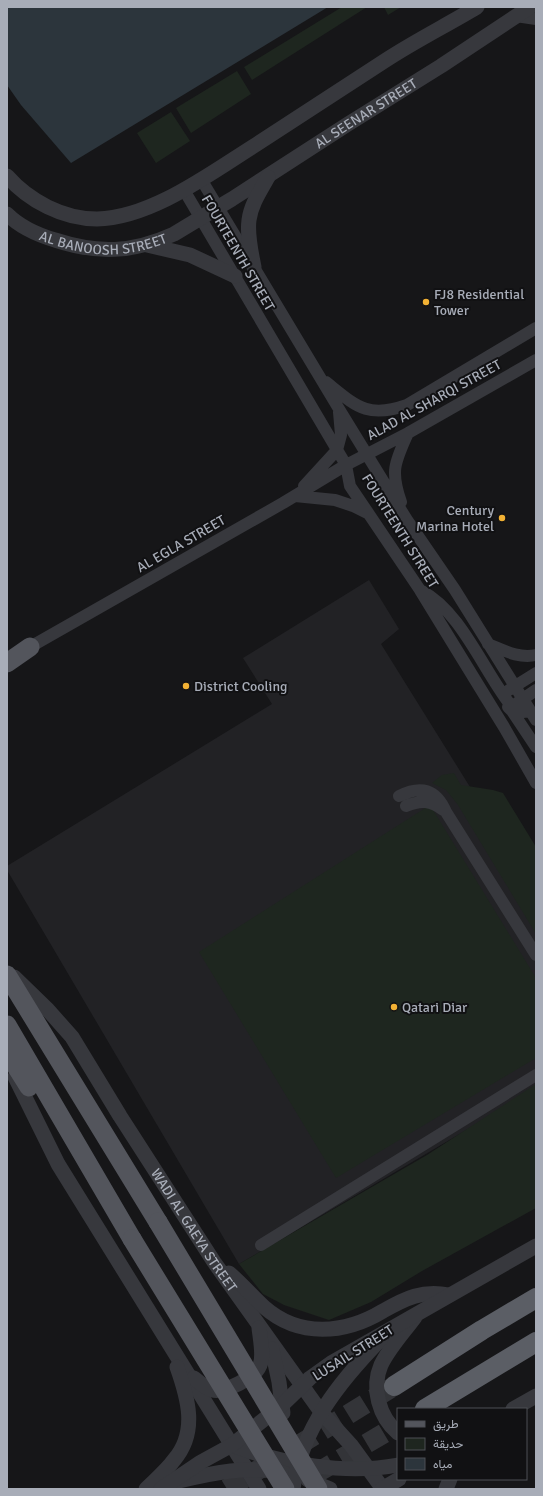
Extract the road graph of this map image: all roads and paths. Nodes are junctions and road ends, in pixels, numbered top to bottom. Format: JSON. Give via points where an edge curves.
{"nodes":[{"id":1,"x":477,"y":7,"type":"edge"},
{"id":2,"x":530,"y":7,"type":"edge"},
{"id":3,"x":516,"y":16,"type":"junction"},
{"id":4,"x":536,"y":19,"type":"edge"},
{"id":5,"x":269,"y":175,"type":"junction"},
{"id":6,"x":7,"y":176,"type":"edge"},
{"id":7,"x":201,"y":179,"type":"junction"},
{"id":8,"x":184,"y":190,"type":"junction"},
{"id":9,"x":218,"y":208,"type":"junction"},
{"id":10,"x":7,"y":214,"type":"edge"},
{"id":11,"x":201,"y":218,"type":"junction"},
{"id":12,"x":146,"y":245,"type":"junction"},
{"id":13,"x":254,"y":267,"type":"junction"},
{"id":14,"x":235,"y":276,"type":"junction"},
{"id":15,"x":536,"y":328,"type":"edge"},
{"id":16,"x":536,"y":360,"type":"edge"},
{"id":17,"x":321,"y":377,"type":"junction"},
{"id":18,"x":305,"y":397,"type":"junction"},
{"id":19,"x":339,"y":409,"type":"junction"},
{"id":20,"x":408,"y":433,"type":"junction"},
{"id":21,"x":341,"y":435,"type":"junction"},
{"id":22,"x":360,"y":441,"type":"junction"},
{"id":23,"x":382,"y":446,"type":"junction"},
{"id":24,"x":337,"y":450,"type":"junction"},
{"id":25,"x":367,"y":454,"type":"junction"},
{"id":26,"x":346,"y":465,"type":"junction"},
{"id":27,"x":295,"y":496,"type":"junction"},
{"id":28,"x":367,"y":513,"type":"junction"},
{"id":29,"x":407,"y":520,"type":"junction"},
{"id":30,"x":420,"y":590,"type":"junction"},
{"id":31,"x":488,"y":644,"type":"junction"},
{"id":32,"x":30,"y":647,"type":"junction"},
{"id":33,"x":536,"y":655,"type":"edge"},
{"id":34,"x":7,"y":656,"type":"edge"},
{"id":35,"x":7,"y":663,"type":"edge"},
{"id":36,"x":536,"y":673,"type":"edge"},
{"id":37,"x":515,"y":686,"type":"junction"},
{"id":38,"x":536,"y":690,"type":"edge"},
{"id":39,"x":502,"y":694,"type":"junction"},
{"id":40,"x":523,"y":698,"type":"junction"},
{"id":41,"x":489,"y":702,"type":"junction"},
{"id":42,"x":511,"y":707,"type":"junction"},
{"id":43,"x":534,"y":713,"type":"edge"},
{"id":44,"x":518,"y":718,"type":"junction"},
{"id":45,"x":504,"y":727,"type":"junction"},
{"id":46,"x":536,"y":747,"type":"edge"},
{"id":47,"x":536,"y":783,"type":"edge"},
{"id":48,"x":403,"y":801,"type":"dead end"},
{"id":49,"x":536,"y":955,"type":"edge"},
{"id":50,"x":7,"y":971,"type":"edge"},
{"id":51,"x":7,"y":975,"type":"edge"},
{"id":52,"x":7,"y":1025,"type":"edge"},
{"id":53,"x":7,"y":1052,"type":"edge"},
{"id":54,"x":7,"y":1061,"type":"edge"},
{"id":55,"x":536,"y":1075,"type":"edge"},
{"id":56,"x":102,"y":1188,"type":"junction"},
{"id":57,"x":261,"y":1245,"type":"dead end"},
{"id":58,"x":536,"y":1246,"type":"edge"},
{"id":59,"x":214,"y":1262,"type":"junction"},
{"id":60,"x":449,"y":1295,"type":"junction"},
{"id":61,"x":536,"y":1298,"type":"edge"},
{"id":62,"x":418,"y":1313,"type":"junction"},
{"id":63,"x":258,"y":1324,"type":"junction"},
{"id":64,"x":392,"y":1328,"type":"junction"},
{"id":65,"x":270,"y":1341,"type":"junction"},
{"id":66,"x":536,"y":1342,"type":"edge"},
{"id":67,"x":170,"y":1345,"type":"junction"},
{"id":68,"x":188,"y":1373,"type":"junction"},
{"id":69,"x":303,"y":1385,"type":"junction"},
{"id":70,"x":394,"y":1386,"type":"tunnel mouth"},
{"id":71,"x":536,"y":1396,"type":"edge"},
{"id":72,"x":282,"y":1405,"type":"junction"},
{"id":73,"x":427,"y":1408,"type":"edge"},
{"id":74,"x":515,"y":1408,"type":"edge"},
{"id":75,"x":321,"y":1412,"type":"junction"},
{"id":76,"x":397,"y":1432,"type":"edge"},
{"id":77,"x":232,"y":1445,"type":"junction"},
{"id":78,"x":397,"y":1465,"type":"edge"},
{"id":79,"x":367,"y":1468,"type":"junction"},
{"id":80,"x":247,"y":1470,"type":"junction"},
{"id":81,"x":289,"y":1475,"type":"edge"},
{"id":82,"x":397,"y":1480,"type":"edge"},
{"id":83,"x":166,"y":1486,"type":"edge"},
{"id":84,"x":146,"y":1489,"type":"edge"},
{"id":85,"x":259,"y":1489,"type":"edge"},
{"id":86,"x":274,"y":1489,"type":"edge"},
{"id":87,"x":318,"y":1489,"type":"edge"},
{"id":88,"x":330,"y":1489,"type":"edge"},
{"id":89,"x":382,"y":1489,"type":"edge"}],
"edges":[{"from":1,"to":7,"type":"street","via":[[388,59]]},
{"from":2,"to":3,"type":"street","name":"AL SEENAR STREET"},
{"from":3,"to":4,"type":"street"},
{"from":3,"to":5,"type":"street","name":"AL SEENAR STREET"},
{"from":5,"to":9,"type":"street","name":"AL SEENAR STREET"},
{"from":5,"to":13,"type":"street","via":[[249,219],[249,240]]},
{"from":6,"to":8,"type":"street","name":"AL BANOOSH STREET","via":[[32,198],[47,206],[62,213],[98,219],[150,206]]},
{"from":7,"to":8,"type":"street"},
{"from":7,"to":9,"type":"street","name":"FOURTEENTH STREET"},
{"from":8,"to":11,"type":"street","name":"FOURTEENTH STREET"},
{"from":9,"to":11,"type":"street","name":"AL SEENAR STREET"},
{"from":9,"to":13,"type":"street","name":"FOURTEENTH STREET"},
{"from":10,"to":12,"type":"street","name":"AL BANOOSH STREET","via":[[37,234],[81,248],[109,250]]},
{"from":11,"to":12,"type":"street","name":"AL BANOOSH STREET","via":[[174,234]]},
{"from":11,"to":14,"type":"street","name":"FOURTEENTH STREET"},
{"from":12,"to":14,"type":"street","via":[[190,255]]},
{"from":13,"to":17,"type":"street","name":"FOURTEENTH STREET"},
{"from":14,"to":18,"type":"street","name":"FOURTEENTH STREET"},
{"from":15,"to":17,"type":"street","name":"ALAD AL SHARQI STREET","via":[[407,405],[392,410],[371,411],[360,408]]},
{"from":16,"to":20,"type":"street","name":"ALAD AL SHARQI STREET"},
{"from":17,"to":19,"type":"street","name":"FOURTEENTH STREET"},
{"from":18,"to":21,"type":"street"},
{"from":18,"to":24,"type":"street","name":"FOURTEENTH STREET"},
{"from":19,"to":21,"type":"street"},
{"from":19,"to":22,"type":"street","name":"FOURTEENTH STREET"},
{"from":20,"to":23,"type":"street","name":"ALAD AL SHARQI STREET"},
{"from":20,"to":29,"type":"street","via":[[394,470],[398,495]]},
{"from":21,"to":22,"type":"street"},
{"from":21,"to":24,"type":"street"},
{"from":22,"to":23,"type":"street"},
{"from":22,"to":25,"type":"street","name":"FOURTEENTH STREET"},
{"from":23,"to":25,"type":"street","name":"ALAD AL SHARQI STREET"},
{"from":24,"to":26,"type":"street","name":"FOURTEENTH STREET"},
{"from":24,"to":27,"type":"street"},
{"from":25,"to":26,"type":"street","name":"ALAD AL SHARQI STREET"},
{"from":25,"to":29,"type":"street","name":"FOURTEENTH STREET"},
{"from":26,"to":27,"type":"street","name":"AL EGLA STREET"},
{"from":26,"to":28,"type":"street","name":"FOURTEENTH STREET","via":[[350,486]]},
{"from":27,"to":28,"type":"street","via":[[335,500]]},
{"from":27,"to":32,"type":"street","name":"AL EGLA STREET"},
{"from":28,"to":30,"type":"street","name":"FOURTEENTH STREET"},
{"from":29,"to":31,"type":"street","name":"FOURTEENTH STREET"},
{"from":30,"to":39,"type":"street","via":[[438,601],[452,616]]},
{"from":30,"to":41,"type":"street","name":"FOURTEENTH STREET"},
{"from":31,"to":33,"type":"street","via":[[522,656]]},
{"from":31,"to":37,"type":"street","name":"FOURTEENTH STREET"},
{"from":32,"to":34,"type":"main road"},
{"from":32,"to":35,"type":"main road"},
{"from":36,"to":37,"type":"street"},
{"from":37,"to":39,"type":"street"},
{"from":37,"to":40,"type":"street","name":"FOURTEENTH STREET"},
{"from":38,"to":40,"type":"street"},
{"from":39,"to":41,"type":"street"},
{"from":39,"to":42,"type":"street"},
{"from":40,"to":42,"type":"street"},
{"from":40,"to":43,"type":"street","name":"FOURTEENTH STREET"},
{"from":41,"to":42,"type":"street","via":[[502,702]]},
{"from":41,"to":45,"type":"street","name":"FOURTEENTH STREET"},
{"from":42,"to":43,"type":"street"},
{"from":42,"to":44,"type":"street"},
{"from":42,"to":45,"type":"street"},
{"from":43,"to":44,"type":"street"},
{"from":44,"to":45,"type":"street"},
{"from":44,"to":46,"type":"street"},
{"from":45,"to":47,"type":"street","name":"FOURTEENTH STREET"},
{"from":48,"to":49,"type":"street","via":[[415,790],[436,795]]},
{"from":50,"to":59,"type":"street","name":"WADI AL GAEYA STREET","via":[[72,1037]]},
{"from":51,"to":87,"type":"main road","name":"WADI AL GAEYA STREET","bridge":true},
{"from":52,"to":56,"type":"main road"},
{"from":53,"to":56,"type":"main road","via":[[77,1163]]},
{"from":54,"to":67,"type":"street","via":[[58,1164]]},
{"from":55,"to":57,"type":"street"},
{"from":56,"to":81,"type":"main road","bridge":true,"via":[[132,1239]]},
{"from":58,"to":60,"type":"street","name":"LUSAIL STREET"},
{"from":59,"to":60,"type":"street","via":[[237,1279],[265,1308],[289,1323],[322,1330],[340,1329],[368,1320],[412,1296],[435,1292]]},
{"from":59,"to":63,"type":"street","name":"WADI AL GAEYA STREET"},
{"from":60,"to":62,"type":"street","name":"LUSAIL STREET"},
{"from":61,"to":70,"type":"highway"},
{"from":62,"to":64,"type":"street","name":"LUSAIL STREET"},
{"from":62,"to":76,"type":"street","via":[[391,1349],[381,1366],[378,1380],[380,1407]]},
{"from":63,"to":65,"type":"street","name":"WADI AL GAEYA STREET"},
{"from":63,"to":68,"type":"street","via":[[262,1348],[260,1365],[244,1381],[221,1390],[212,1390]]},
{"from":64,"to":69,"type":"street","name":"LUSAIL STREET","via":[[331,1363]]},
{"from":64,"to":75,"type":"street","via":[[352,1370]]},
{"from":65,"to":69,"type":"street","name":"WADI AL GAEYA STREET"},
{"from":65,"to":72,"type":"street"},
{"from":66,"to":73,"type":"highway"},
{"from":67,"to":68,"type":"street"},
{"from":67,"to":84,"type":"street","via":[[188,1400],[189,1427],[186,1442],[180,1453]]},
{"from":68,"to":77,"type":"street"},
{"from":69,"to":72,"type":"street","name":"LUSAIL STREET"},
{"from":69,"to":75,"type":"street","name":"WADI AL GAEYA STREET"},
{"from":71,"to":74,"type":"street"},
{"from":72,"to":77,"type":"street","name":"LUSAIL STREET"},
{"from":72,"to":81,"type":"street"},
{"from":75,"to":79,"type":"street","name":"WADI AL GAEYA STREET"},
{"from":75,"to":81,"type":"street"},
{"from":77,"to":80,"type":"street"},
{"from":77,"to":81,"type":"street","via":[[256,1453]]},
{"from":77,"to":83,"type":"street","name":"LUSAIL STREET"},
{"from":78,"to":79,"type":"street"},
{"from":79,"to":81,"type":"street","via":[[342,1468]]},
{"from":79,"to":89,"type":"street","name":"WADI AL GAEYA STREET"},
{"from":80,"to":81,"type":"street"},
{"from":80,"to":83,"type":"street","via":[[205,1475]]},
{"from":80,"to":85,"type":"street"},
{"from":81,"to":86,"type":"street"},
{"from":81,"to":88,"type":"street"},
{"from":82,"to":89,"type":"street"}]}
